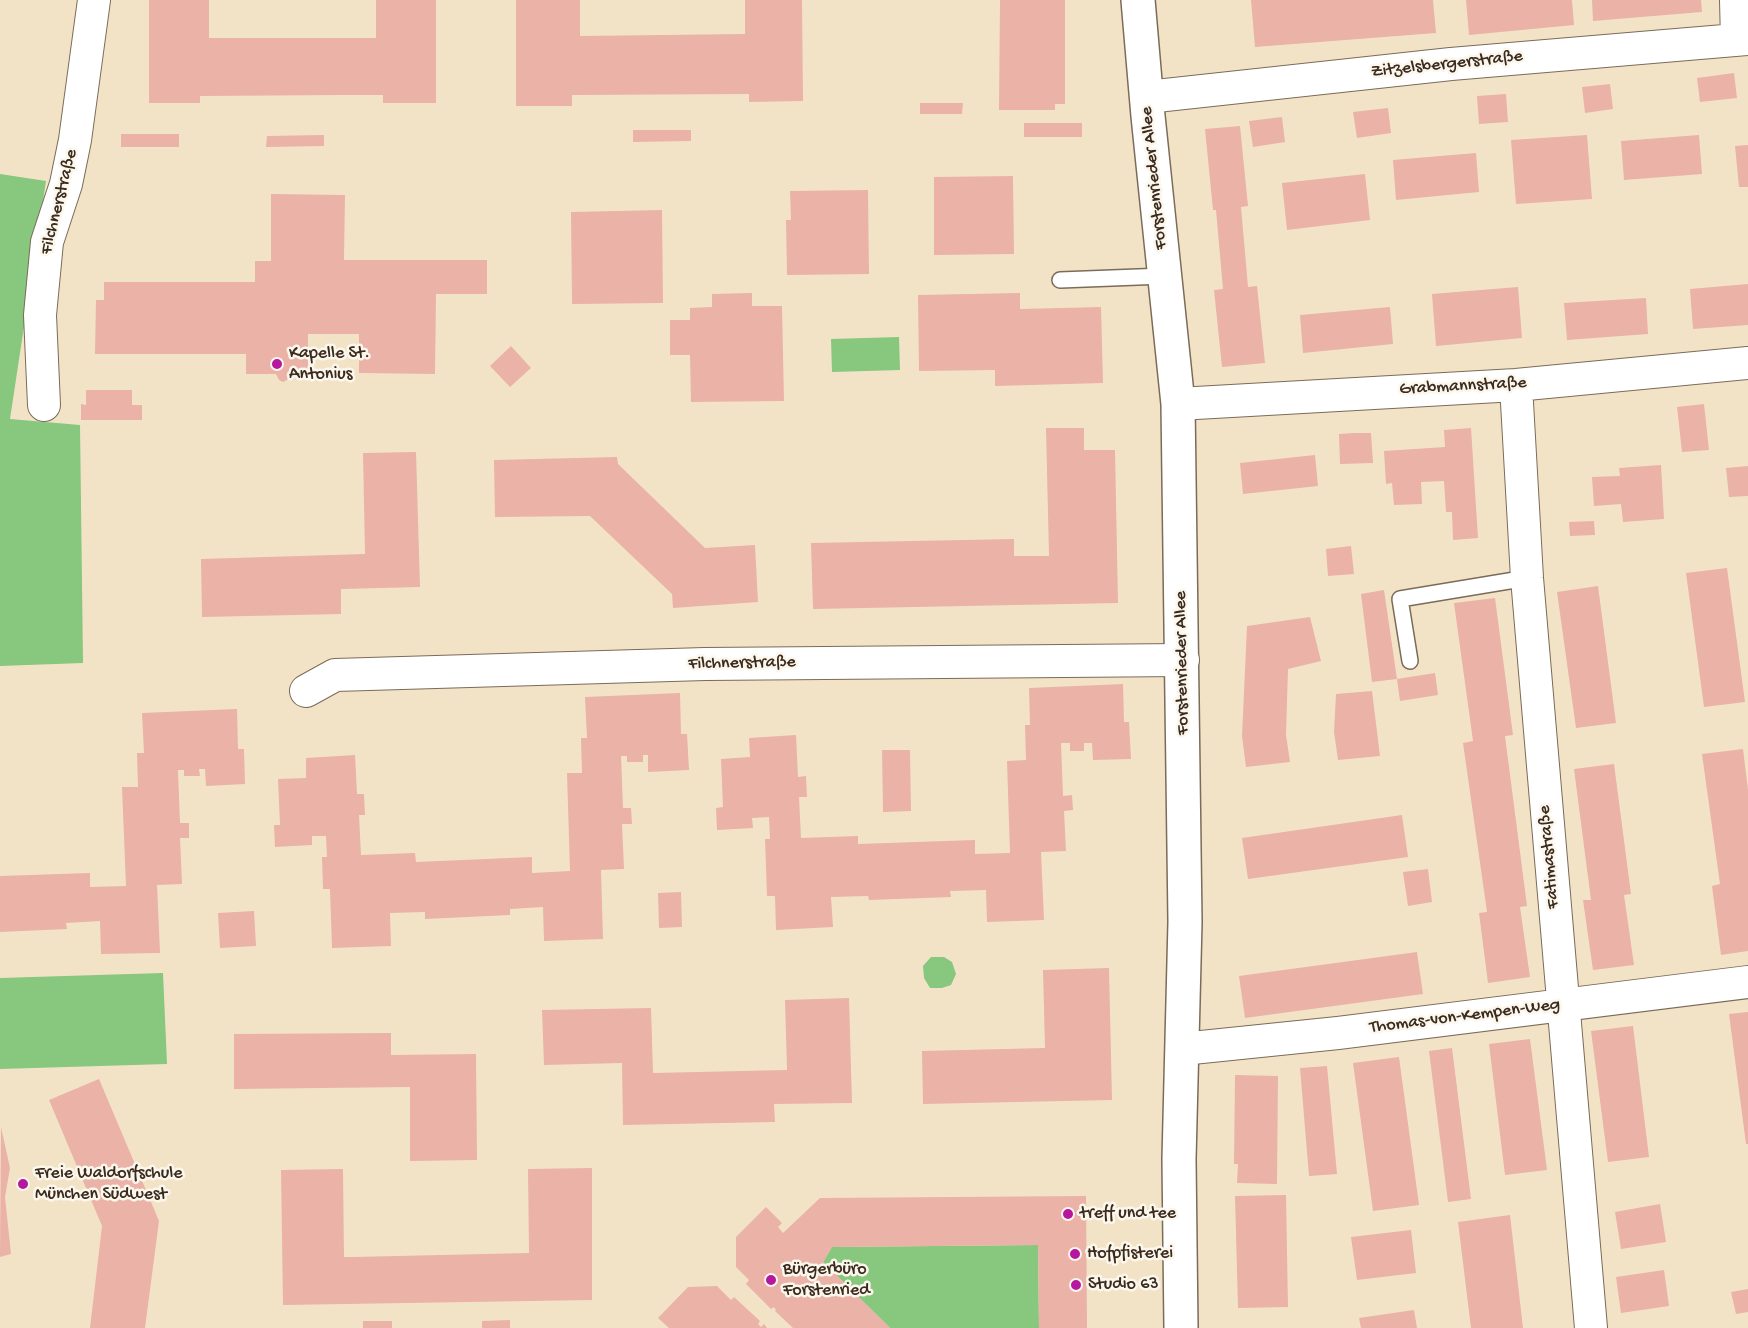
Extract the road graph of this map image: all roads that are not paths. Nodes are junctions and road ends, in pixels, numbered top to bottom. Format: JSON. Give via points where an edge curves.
{"nodes":[{"id":1,"x":94,"y":0,"type":"edge"},
{"id":2,"x":1138,"y":0,"type":"edge"},
{"id":3,"x":1736,"y":0,"type":"edge"},
{"id":4,"x":1743,"y":39,"type":"edge"},
{"id":5,"x":1147,"y":97,"type":"junction"},
{"id":6,"x":1164,"y":276,"type":"junction"},
{"id":7,"x":1060,"y":280,"type":"dead end"},
{"id":8,"x":1748,"y":363,"type":"edge"},
{"id":9,"x":1516,"y":385,"type":"junction"},
{"id":10,"x":1178,"y":404,"type":"junction"},
{"id":11,"x":44,"y":405,"type":"dead end"},
{"id":12,"x":1527,"y":578,"type":"junction"},
{"id":13,"x":1183,"y":660,"type":"junction"},
{"id":14,"x":1410,"y":661,"type":"dead end"},
{"id":15,"x":306,"y":691,"type":"dead end"},
{"id":16,"x":1748,"y":982,"type":"edge"},
{"id":17,"x":1562,"y":1006,"type":"junction"},
{"id":18,"x":1182,"y":1049,"type":"junction"},
{"id":19,"x":1181,"y":1328,"type":"edge"},
{"id":20,"x":1591,"y":1328,"type":"edge"}],
"edges":[{"from":1,"to":11,"type":"street","name":"Filchnerstraße","via":[[76,134],[66,184],[47,242],[40,315]]},
{"from":2,"to":5,"type":"street","name":"Forstenrieder Allee"},
{"from":3,"to":4,"type":"street"},
{"from":4,"to":5,"type":"street","name":"Zitzelsbergerstraße","via":[[1451,64]]},
{"from":5,"to":6,"type":"street","name":"Forstenrieder Allee"},
{"from":6,"to":7,"type":"lane"},
{"from":6,"to":10,"type":"street","name":"Forstenrieder Allee"},
{"from":8,"to":9,"type":"street","name":"Grabmannstraße"},
{"from":9,"to":10,"type":"street","name":"Grabmannstraße"},
{"from":9,"to":12,"type":"street","name":"Fatimastraße"},
{"from":10,"to":13,"type":"street","name":"Forstenrieder Allee"},
{"from":12,"to":14,"type":"lane","via":[[1400,599]]},
{"from":12,"to":17,"type":"street","name":"Fatimastraße"},
{"from":13,"to":15,"type":"street","name":"Filchnerstraße","via":[[705,664],[335,675]]},
{"from":13,"to":18,"type":"street","name":"Forstenrieder Allee"},
{"from":16,"to":17,"type":"street","name":"Thomas-von-Kempen-Weg"},
{"from":17,"to":18,"type":"street","name":"Thomas-von-Kempen-Weg"},
{"from":17,"to":20,"type":"street","name":"Fatimastraße"},
{"from":18,"to":19,"type":"street","name":"Forstenrieder Allee"}]}
